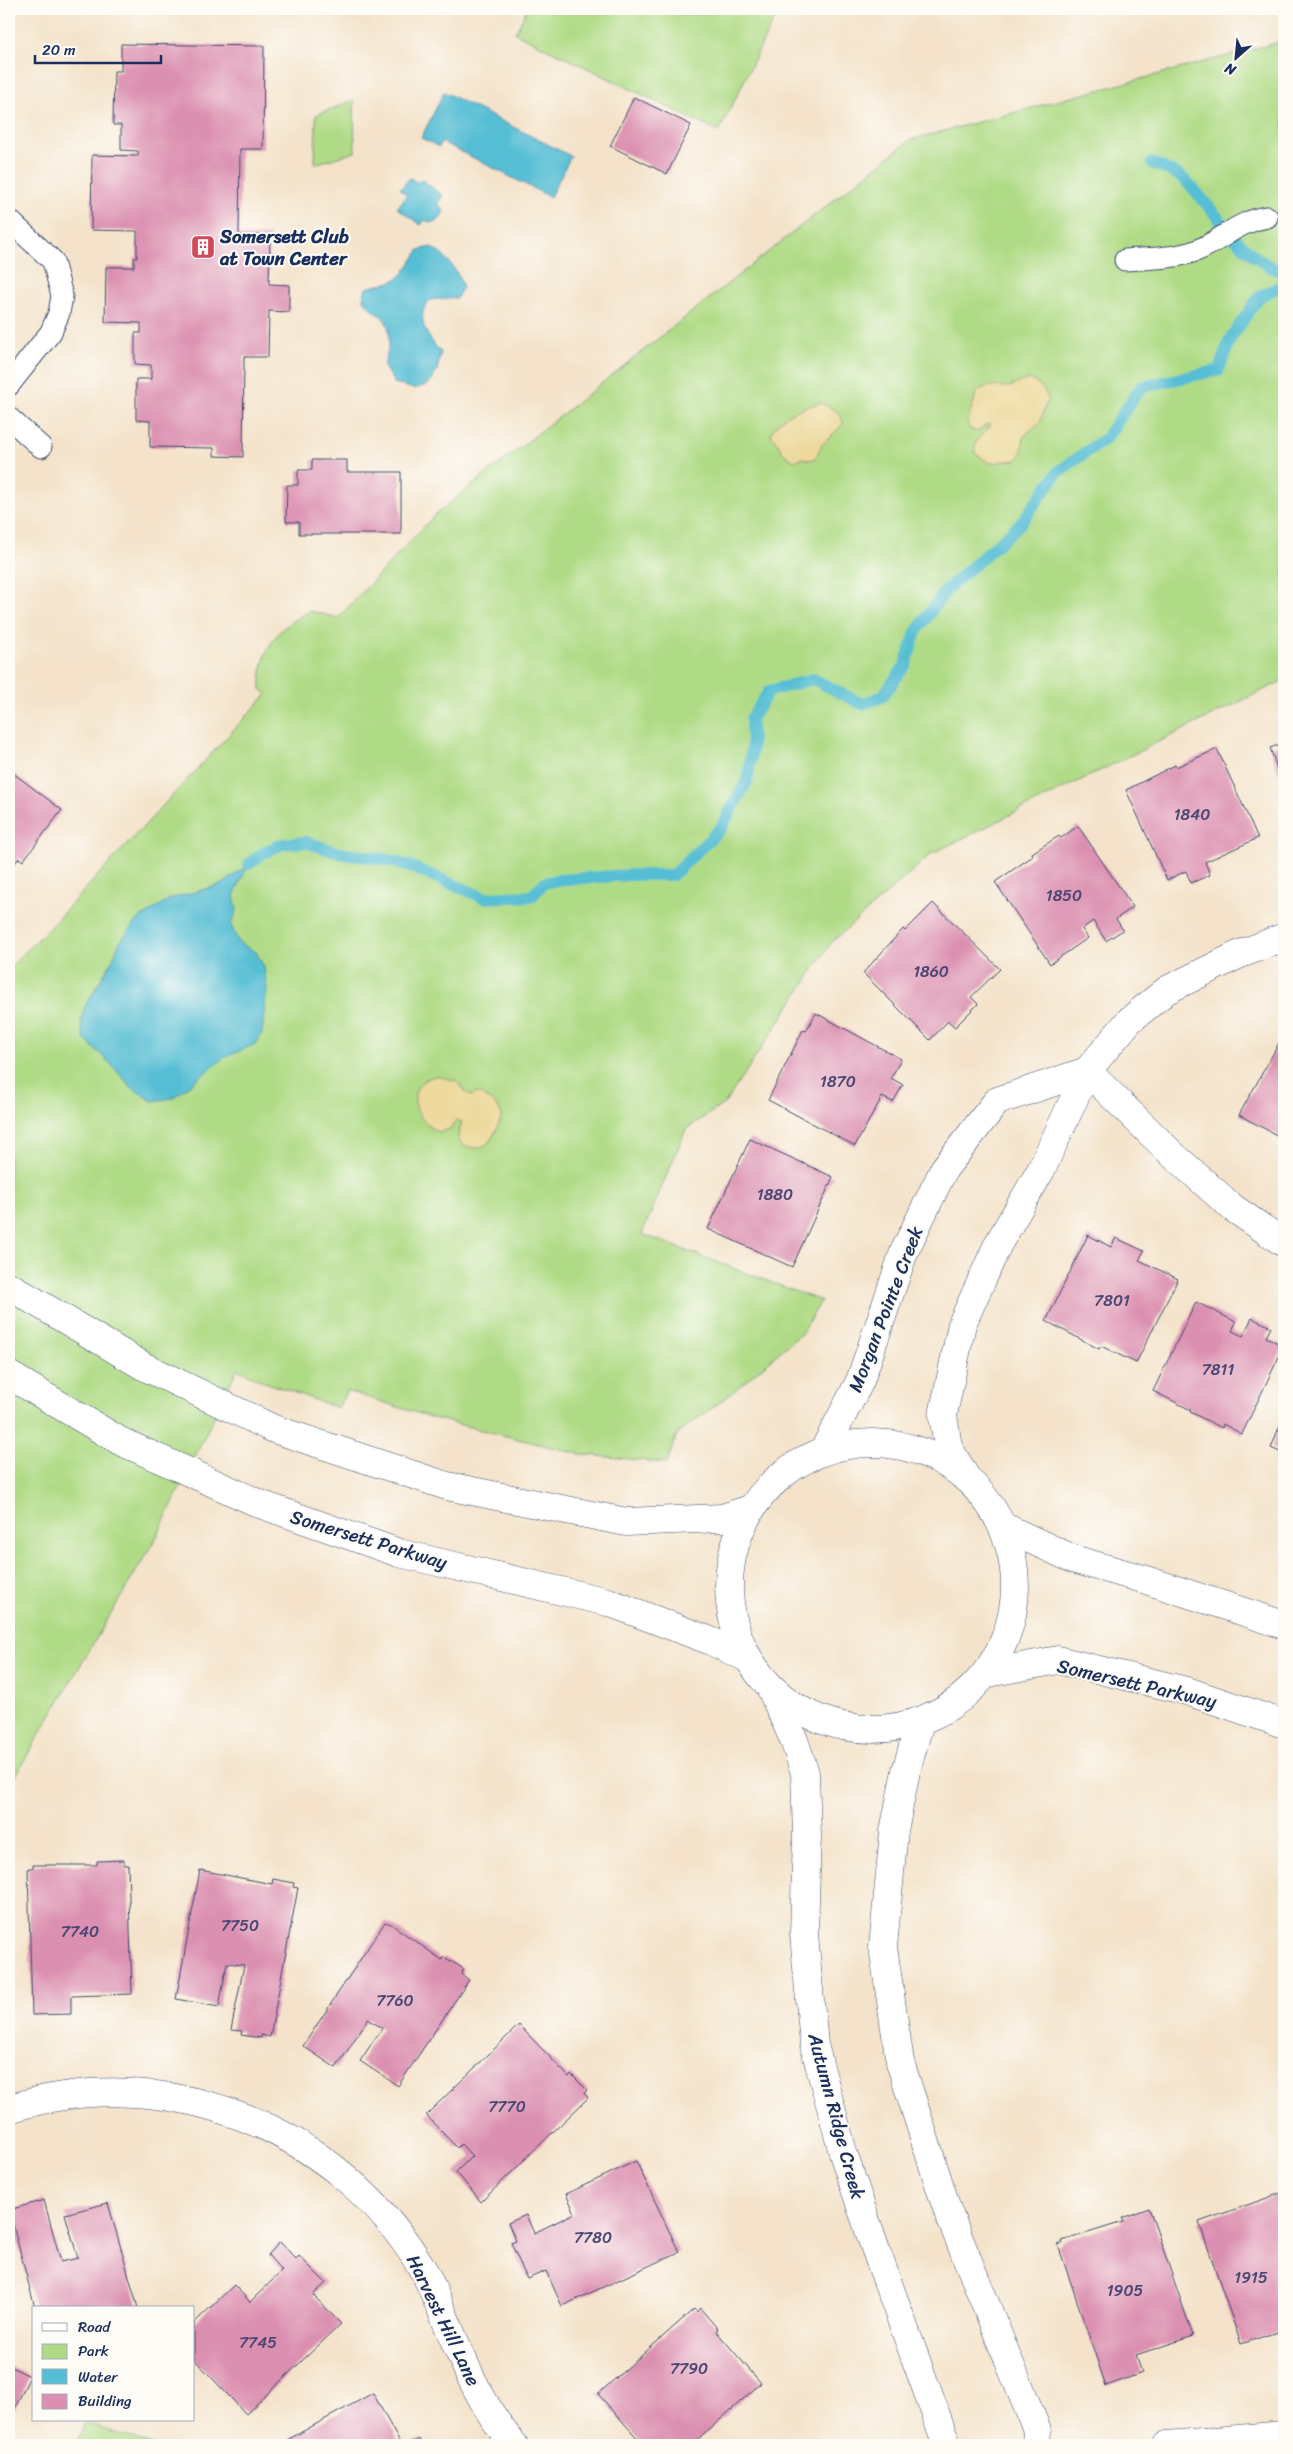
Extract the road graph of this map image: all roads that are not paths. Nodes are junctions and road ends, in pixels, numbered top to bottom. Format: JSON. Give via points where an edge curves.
{"nodes":[{"id":1,"x":1267,"y":217,"type":"dead end"},
{"id":2,"x":9,"y":220,"type":"edge"},
{"id":3,"x":1126,"y":260,"type":"dead end"},
{"id":4,"x":9,"y":384,"type":"edge"},
{"id":5,"x":9,"y":418,"type":"edge"},
{"id":6,"x":41,"y":447,"type":"dead end"},
{"id":7,"x":1284,"y":936,"type":"edge"},
{"id":8,"x":1088,"y":1071,"type":"junction"},
{"id":9,"x":1284,"y":1243,"type":"edge"},
{"id":10,"x":9,"y":1286,"type":"edge"},
{"id":11,"x":9,"y":1375,"type":"edge"},
{"id":12,"x":824,"y":1450,"type":"junction"},
{"id":13,"x":967,"y":1479,"type":"junction"},
{"id":14,"x":750,"y":1509,"type":"junction"},
{"id":15,"x":1004,"y":1527,"type":"junction"},
{"id":16,"x":1284,"y":1625,"type":"edge"},
{"id":17,"x":747,"y":1658,"type":"junction"},
{"id":18,"x":988,"y":1673,"type":"junction"},
{"id":19,"x":771,"y":1689,"type":"junction"},
{"id":20,"x":920,"y":1722,"type":"junction"},
{"id":21,"x":1284,"y":1724,"type":"edge"},
{"id":22,"x":9,"y":2109,"type":"edge"},
{"id":23,"x":1284,"y":2435,"type":"edge"},
{"id":24,"x":514,"y":2445,"type":"edge"},
{"id":25,"x":947,"y":2445,"type":"edge"},
{"id":26,"x":1036,"y":2445,"type":"edge"},
{"id":27,"x":1167,"y":2445,"type":"edge"}],
"edges":[{"from":1,"to":3,"type":"lane","via":[[1242,224],[1198,250],[1175,257]]},
{"from":2,"to":4,"type":"lane","via":[[53,260],[62,296],[51,332]]},
{"from":5,"to":6,"type":"lane"},
{"from":7,"to":8,"type":"street","via":[[1167,990],[1130,1020]]},
{"from":8,"to":9,"type":"street","via":[[1173,1155],[1233,1208]]},
{"from":8,"to":12,"type":"street","name":"Morgan Pointe Creek","via":[[997,1101],[944,1169],[904,1252],[860,1381]]},
{"from":8,"to":13,"type":"street","via":[[1041,1170],[998,1244],[962,1324],[943,1416],[948,1447]]},
{"from":10,"to":14,"type":"street","via":[[143,1366],[274,1429],[447,1486],[626,1522],[722,1518]]},
{"from":11,"to":17,"type":"street","name":"Somersett Parkway","via":[[120,1441],[260,1504],[399,1552],[608,1602]]},
{"from":12,"to":13,"type":"street","via":[[862,1442],[900,1445],[936,1457]]},
{"from":12,"to":14,"type":"street","via":[[782,1473]]},
{"from":13,"to":15,"type":"street","via":[[988,1501]]},
{"from":14,"to":17,"type":"street","via":[[734,1545],[728,1584],[732,1622]]},
{"from":15,"to":16,"type":"street","via":[[1073,1559]]},
{"from":15,"to":18,"type":"street","via":[[1014,1564],[1015,1602],[1006,1639]]},
{"from":17,"to":19,"type":"street"},
{"from":18,"to":20,"type":"street","via":[[958,1702]]},
{"from":18,"to":21,"type":"street","name":"Somersett Parkway","via":[[1058,1660],[1187,1691]]},
{"from":19,"to":20,"type":"street","via":[[803,1713],[841,1727],[881,1730]]},
{"from":19,"to":25,"type":"street","name":"Autumn Ridge Creek","via":[[805,1773],[804,1934],[814,2045],[844,2156]]},
{"from":20,"to":26,"type":"street","via":[[894,1831],[883,1947],[900,2062],[948,2212],[1037,2430]]},
{"from":22,"to":24,"type":"street","name":"Harvest Hill Lane","via":[[67,2095],[147,2093],[231,2111],[309,2149],[344,2175],[402,2238],[423,2269],[472,2381]]},
{"from":23,"to":27,"type":"street"}]}
